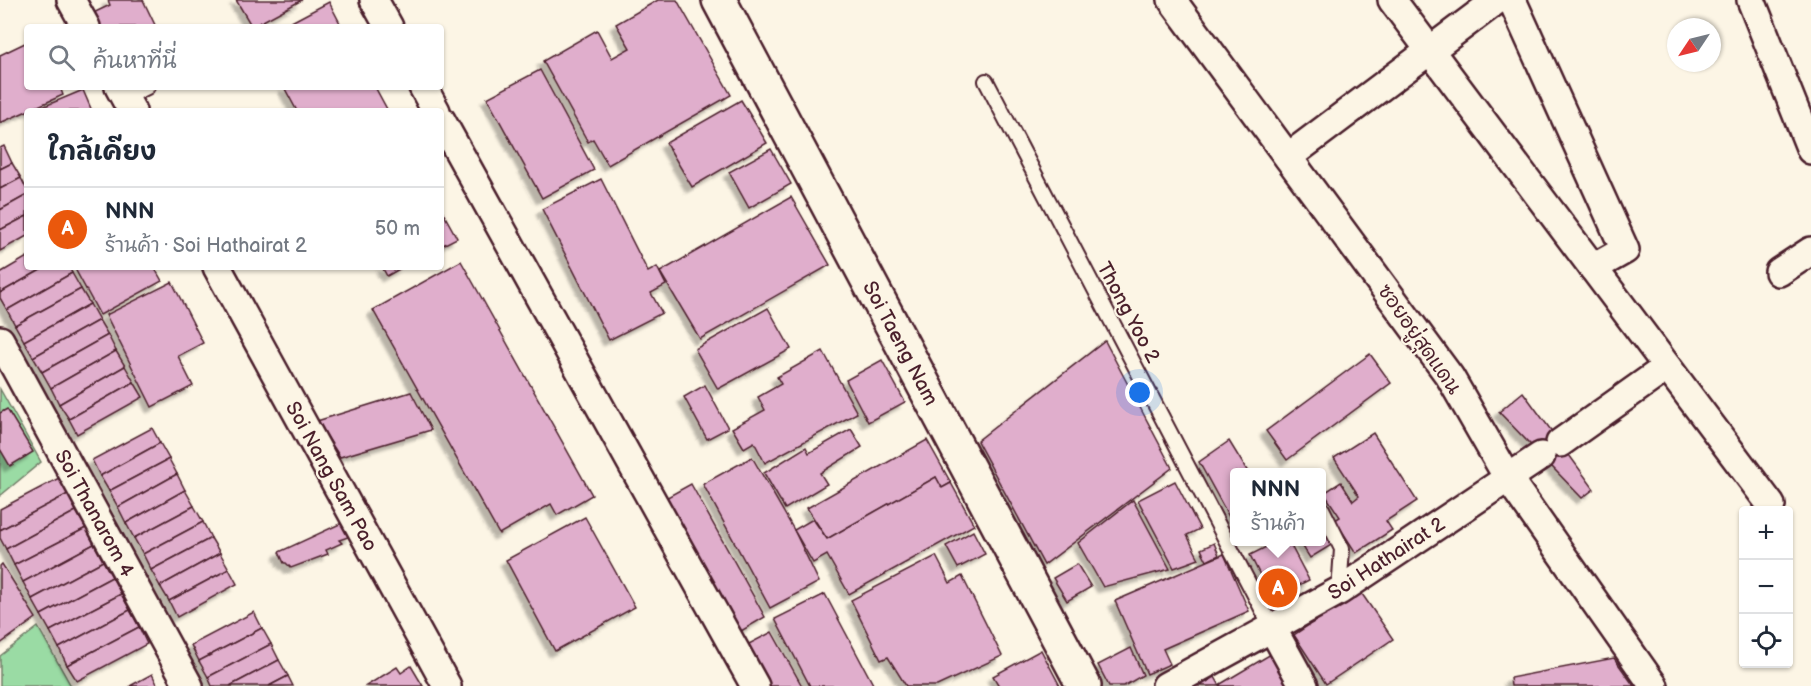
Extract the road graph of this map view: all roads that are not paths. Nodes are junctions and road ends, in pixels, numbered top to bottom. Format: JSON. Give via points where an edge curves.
{"nodes":[{"id":1,"x":71,"y":0,"type":"edge"},
{"id":2,"x":375,"y":0,"type":"edge"},
{"id":3,"x":719,"y":0,"type":"edge"},
{"id":4,"x":1173,"y":0,"type":"edge"},
{"id":5,"x":1392,"y":0,"type":"edge"},
{"id":6,"x":1497,"y":0,"type":"edge"},
{"id":7,"x":1512,"y":0,"type":"edge"},
{"id":8,"x":1751,"y":0,"type":"edge"},
{"id":9,"x":84,"y":24,"type":"edge"},
{"id":10,"x":387,"y":24,"type":"edge"},
{"id":11,"x":1430,"y":51,"type":"junction"},
{"id":12,"x":986,"y":81,"type":"dead end"},
{"id":13,"x":425,"y":90,"type":"edge"},
{"id":14,"x":434,"y":108,"type":"edge"},
{"id":15,"x":444,"y":125,"type":"edge"},
{"id":16,"x":1811,"y":150,"type":"edge"},
{"id":17,"x":1288,"y":157,"type":"junction"},
{"id":18,"x":1811,"y":251,"type":"edge"},
{"id":19,"x":1593,"y":268,"type":"junction"},
{"id":20,"x":219,"y":270,"type":"edge"},
{"id":21,"x":1779,"y":272,"type":"dead end"},
{"id":22,"x":0,"y":339,"type":"edge"},
{"id":23,"x":1667,"y":367,"type":"junction"},
{"id":24,"x":1508,"y":478,"type":"junction"},
{"id":25,"x":1771,"y":505,"type":"dead end"},
{"id":26,"x":1326,"y":517,"type":"edge"},
{"id":27,"x":1339,"y":591,"type":"junction"},
{"id":28,"x":1271,"y":626,"type":"junction"},
{"id":29,"x":189,"y":686,"type":"edge"},
{"id":30,"x":447,"y":686,"type":"edge"},
{"id":31,"x":755,"y":686,"type":"edge"},
{"id":32,"x":1084,"y":686,"type":"edge"},
{"id":33,"x":1166,"y":686,"type":"edge"},
{"id":34,"x":1304,"y":686,"type":"edge"},
{"id":35,"x":1654,"y":686,"type":"edge"}],
"edges":[{"from":1,"to":9,"type":"street"},
{"from":2,"to":10,"type":"street"},
{"from":3,"to":32,"type":"street","name":"Soi Taeng Nam"},
{"from":4,"to":17,"type":"street","name":"ซอยอยู่สุดแดน"},
{"from":5,"to":11,"type":"street"},
{"from":6,"to":11,"type":"street"},
{"from":7,"to":19,"type":"street","via":[[1625,250]]},
{"from":8,"to":16,"type":"street"},
{"from":11,"to":17,"type":"street"},
{"from":11,"to":19,"type":"street"},
{"from":12,"to":28,"type":"lane","name":"Thong Yoo 2"},
{"from":13,"to":14,"type":"street"},
{"from":15,"to":31,"type":"street"},
{"from":17,"to":24,"type":"street","name":"ซอยอยู่สุดแดน","via":[[1450,377]]},
{"from":18,"to":21,"type":"street"},
{"from":19,"to":23,"type":"street"},
{"from":20,"to":30,"type":"street","name":"Soi Nang Sam Pao"},
{"from":22,"to":29,"type":"street","name":"Soi Thanarom 4"},
{"from":23,"to":24,"type":"street","name":"Soi Hathairat 2"},
{"from":23,"to":25,"type":"street"},
{"from":24,"to":27,"type":"street","name":"Soi Hathairat 2"},
{"from":24,"to":35,"type":"street","name":"ซอยอยู่สุดแดน"},
{"from":26,"to":27,"type":"lane","via":[[1342,549]]},
{"from":27,"to":28,"type":"street","name":"Soi Hathairat 2"},
{"from":28,"to":33,"type":"street","name":"Soi Hathairat 2"},
{"from":28,"to":34,"type":"street"}]}
